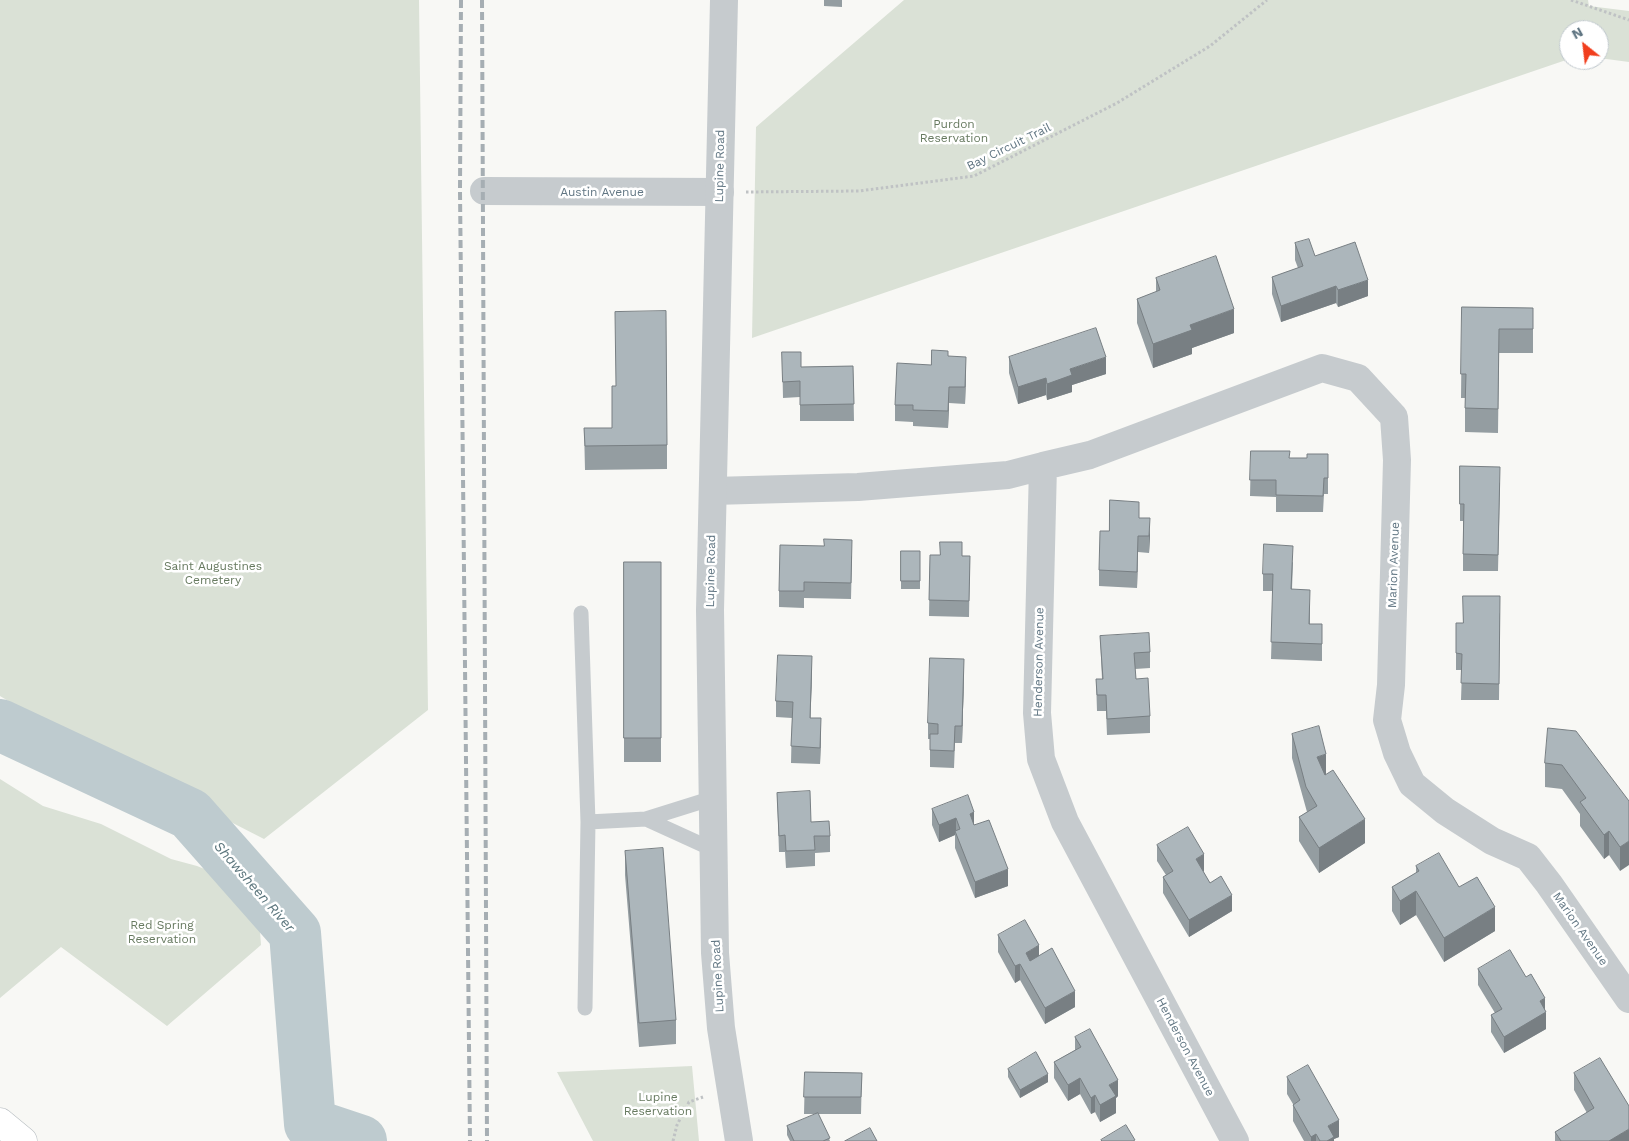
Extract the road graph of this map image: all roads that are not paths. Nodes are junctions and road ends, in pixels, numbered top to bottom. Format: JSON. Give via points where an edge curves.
{"nodes":[{"id":1,"x":724,"y":0,"type":"edge"},
{"id":2,"x":484,"y":191,"type":"dead end"},
{"id":3,"x":720,"y":192,"type":"junction"},
{"id":4,"x":1043,"y":466,"type":"junction"},
{"id":5,"x":713,"y":491,"type":"junction"},
{"id":6,"x":581,"y":613,"type":"dead end"},
{"id":7,"x":713,"y":798,"type":"junction"},
{"id":8,"x":646,"y":819,"type":"junction"},
{"id":9,"x":588,"y":822,"type":"junction"},
{"id":10,"x":714,"y":850,"type":"junction"},
{"id":11,"x":1629,"y":999,"type":"edge"},
{"id":12,"x":585,"y":1008,"type":"dead end"},
{"id":13,"x":0,"y":1122,"type":"edge"},
{"id":14,"x":23,"y":1141,"type":"edge"},
{"id":15,"x":739,"y":1141,"type":"edge"},
{"id":16,"x":1236,"y":1141,"type":"edge"}],
"edges":[{"from":1,"to":3,"type":"street","name":"Lupine Road"},
{"from":2,"to":3,"type":"street","name":"Austin Avenue"},
{"from":3,"to":5,"type":"street","name":"Lupine Road"},
{"from":4,"to":5,"type":"street","via":[[1008,475],[858,487]]},
{"from":4,"to":11,"type":"street","name":"Marion Avenue","via":[[1090,455],[1322,368],[1358,378],[1394,417],[1397,460],[1387,720],[1397,753],[1412,784],[1445,811],[1492,841],[1528,857]]},
{"from":4,"to":16,"type":"street","name":"Henderson Avenue","via":[[1037,713],[1041,759],[1065,822]]},
{"from":5,"to":7,"type":"street","name":"Lupine Road","via":[[710,610]]},
{"from":6,"to":9,"type":"lane"},
{"from":7,"to":8,"type":"lane"},
{"from":7,"to":10,"type":"street","name":"Lupine Road"},
{"from":8,"to":9,"type":"lane"},
{"from":8,"to":10,"type":"lane"},
{"from":9,"to":12,"type":"lane"},
{"from":10,"to":15,"type":"street","name":"Lupine Road","via":[[715,953],[721,1028]]},
{"from":13,"to":14,"type":"main road"}]}
